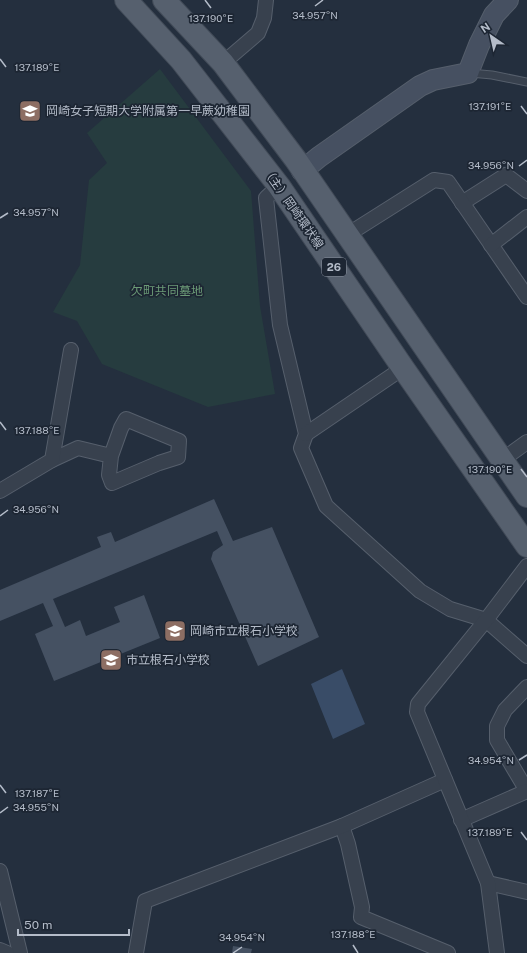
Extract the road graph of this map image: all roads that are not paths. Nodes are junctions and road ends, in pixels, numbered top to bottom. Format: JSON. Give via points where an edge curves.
{"nodes":[{"id":1,"x":126,"y":0,"type":"edge"},
{"id":2,"x":164,"y":0,"type":"edge"},
{"id":3,"x":266,"y":0,"type":"edge"},
{"id":4,"x":508,"y":0,"type":"edge"},
{"id":5,"x":222,"y":63,"type":"junction"},
{"id":6,"x":468,"y":73,"type":"junction"},
{"id":7,"x":527,"y":82,"type":"edge"},
{"id":8,"x":302,"y":170,"type":"junction"},
{"id":9,"x":279,"y":186,"type":"junction"},
{"id":10,"x":527,"y":191,"type":"edge"},
{"id":11,"x":462,"y":203,"type":"junction"},
{"id":12,"x":527,"y":217,"type":"edge"},
{"id":13,"x":347,"y":235,"type":"junction"},
{"id":14,"x":491,"y":245,"type":"junction"},
{"id":15,"x":527,"y":297,"type":"edge"},
{"id":16,"x":71,"y":350,"type":"dead end"},
{"id":17,"x":403,"y":368,"type":"junction"},
{"id":18,"x":306,"y":434,"type":"junction"},
{"id":19,"x":527,"y":442,"type":"edge"},
{"id":20,"x":111,"y":456,"type":"junction"},
{"id":21,"x":52,"y":460,"type":"junction"},
{"id":22,"x":502,"y":460,"type":"junction"},
{"id":23,"x":0,"y":491,"type":"edge"},
{"id":24,"x":527,"y":496,"type":"edge"},
{"id":25,"x":527,"y":546,"type":"edge"},
{"id":26,"x":527,"y":566,"type":"edge"},
{"id":27,"x":486,"y":620,"type":"junction"},
{"id":28,"x":527,"y":656,"type":"edge"},
{"id":29,"x":527,"y":687,"type":"edge"},
{"id":30,"x":444,"y":780,"type":"junction"},
{"id":31,"x":527,"y":791,"type":"edge"},
{"id":32,"x":461,"y":820,"type":"junction"},
{"id":33,"x":342,"y":826,"type":"junction"},
{"id":34,"x":0,"y":871,"type":"edge"},
{"id":35,"x":488,"y":883,"type":"junction"},
{"id":36,"x":527,"y":892,"type":"edge"},
{"id":37,"x":0,"y":950,"type":"edge"},
{"id":38,"x":7,"y":953,"type":"edge"},
{"id":39,"x":20,"y":953,"type":"edge"},
{"id":40,"x":136,"y":953,"type":"edge"},
{"id":41,"x":448,"y":953,"type":"edge"},
{"id":42,"x":496,"y":953,"type":"edge"}],
"edges":[{"from":1,"to":9,"type":"main road","name":"（主）岡崎環状線","number":"26","via":[[181,60]]},
{"from":2,"to":5,"type":"main road","number":"26"},
{"from":3,"to":5,"type":"street","via":[[264,18],[258,33]]},
{"from":4,"to":6,"type":"street","via":[[494,15]]},
{"from":5,"to":8,"type":"main road","number":"26"},
{"from":6,"to":7,"type":"lane"},
{"from":6,"to":8,"type":"street","via":[[434,80],[420,86]]},
{"from":8,"to":13,"type":"main road","number":"26"},
{"from":9,"to":17,"type":"main road","name":"（主）岡崎環状線","number":"26"},
{"from":9,"to":18,"type":"street","via":[[266,198],[280,325]]},
{"from":10,"to":11,"type":"street","via":[[506,175]]},
{"from":11,"to":13,"type":"street","via":[[448,182],[434,180]]},
{"from":11,"to":14,"type":"street"},
{"from":12,"to":14,"type":"street"},
{"from":13,"to":22,"type":"main road","number":"26"},
{"from":14,"to":15,"type":"street"},
{"from":16,"to":21,"type":"street"},
{"from":17,"to":18,"type":"street"},
{"from":17,"to":25,"type":"main road","name":"（主）岡崎環状線","number":"26"},
{"from":18,"to":27,"type":"street","via":[[301,448],[326,506],[420,590],[450,609]]},
{"from":19,"to":22,"type":"street"},
{"from":20,"to":20,"type":"street","via":[[126,419],[179,441],[178,457],[112,483],[109,474]]},
{"from":20,"to":21,"type":"street","via":[[78,448]]},
{"from":21,"to":23,"type":"street"},
{"from":22,"to":24,"type":"main road","number":"26"},
{"from":26,"to":27,"type":"street"},
{"from":27,"to":28,"type":"street"},
{"from":27,"to":30,"type":"street","via":[[418,704],[417,712]]},
{"from":29,"to":31,"type":"street","via":[[505,710],[497,726],[497,740]]},
{"from":30,"to":32,"type":"street"},
{"from":30,"to":33,"type":"street"},
{"from":31,"to":32,"type":"street"},
{"from":32,"to":35,"type":"street"},
{"from":33,"to":40,"type":"street","via":[[145,901]]},
{"from":33,"to":41,"type":"street","via":[[362,907],[361,916]]},
{"from":34,"to":39,"type":"street"},
{"from":35,"to":36,"type":"street"},
{"from":35,"to":42,"type":"street"},
{"from":37,"to":38,"type":"street"}]}
